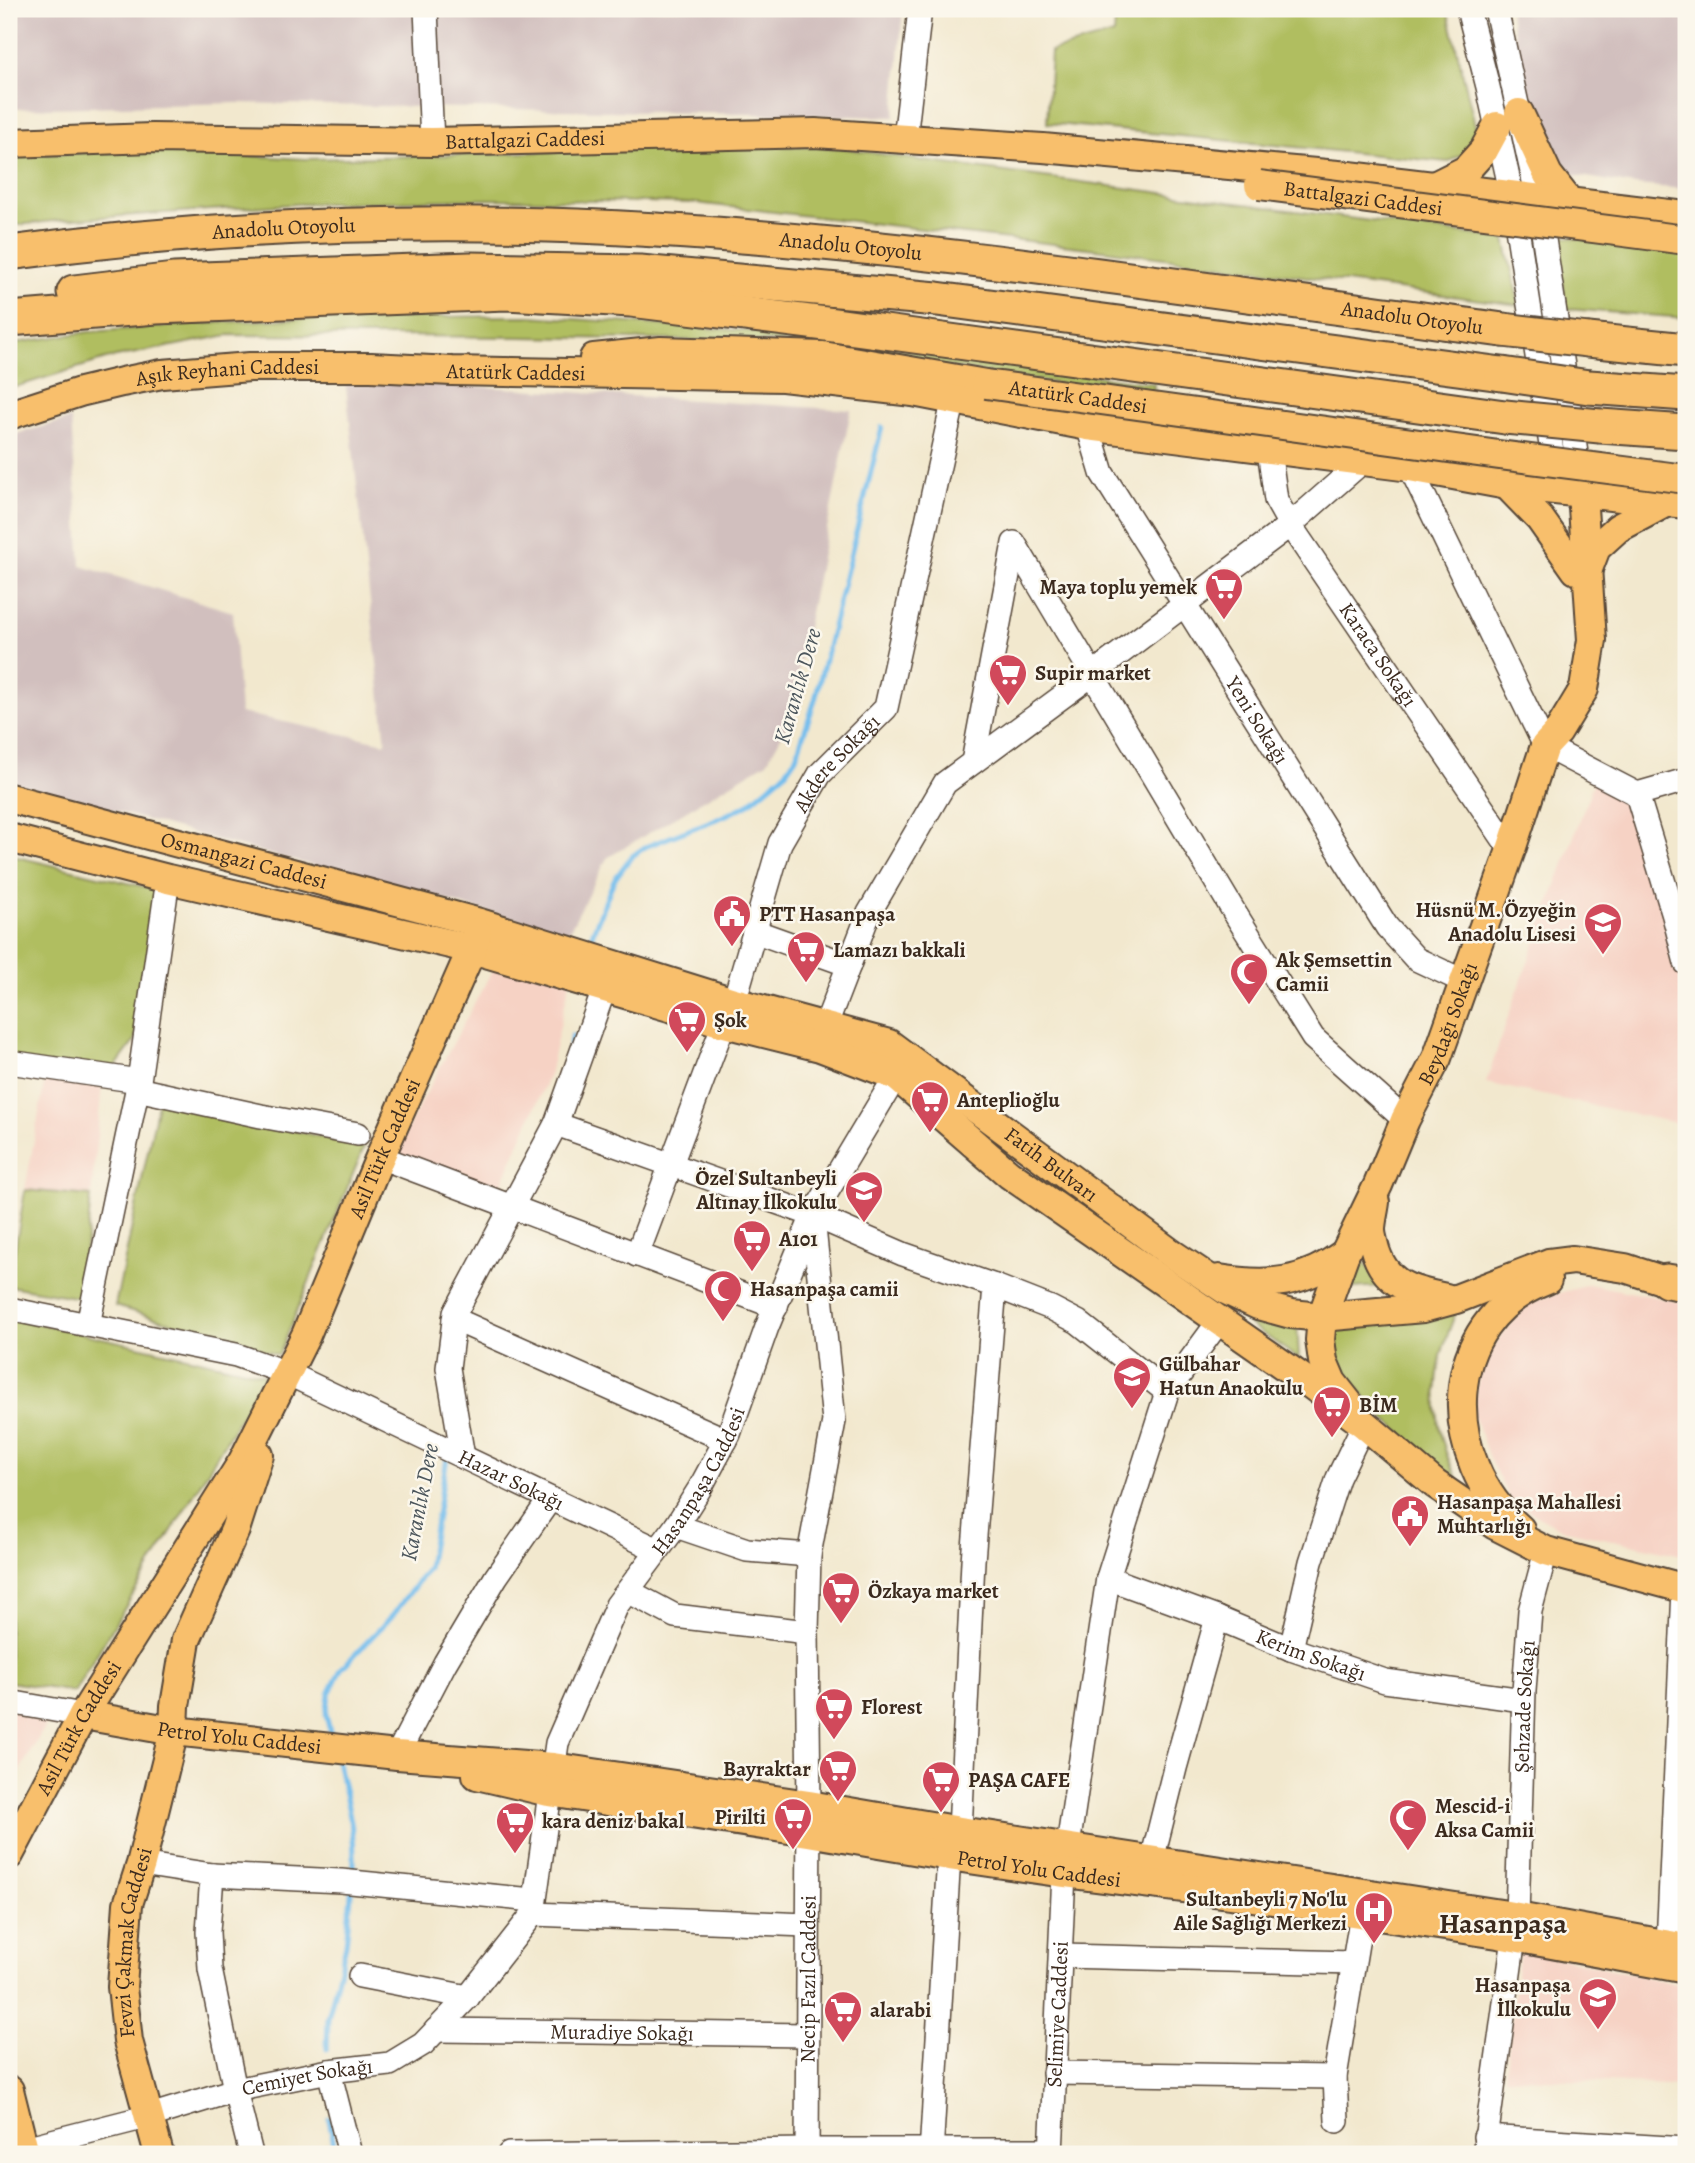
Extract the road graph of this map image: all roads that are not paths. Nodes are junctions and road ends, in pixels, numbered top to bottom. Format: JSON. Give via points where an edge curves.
{"nodes":[{"id":1,"x":426,"y":9,"type":"edge"},
{"id":2,"x":920,"y":9,"type":"edge"},
{"id":3,"x":1501,"y":11,"type":"edge"},
{"id":4,"x":1470,"y":16,"type":"edge"},
{"id":5,"x":1508,"y":119,"type":"junction"},
{"id":6,"x":905,"y":139,"type":"junction"},
{"id":7,"x":432,"y":142,"type":"junction"},
{"id":8,"x":9,"y":143,"type":"edge"},
{"id":9,"x":1043,"y":148,"type":"junction"},
{"id":10,"x":1434,"y":186,"type":"junction"},
{"id":11,"x":1525,"y":197,"type":"junction"},
{"id":12,"x":1570,"y":202,"type":"junction"},
{"id":13,"x":1686,"y":216,"type":"edge"},
{"id":14,"x":1686,"y":240,"type":"edge"},
{"id":15,"x":9,"y":253,"type":"edge"},
{"id":16,"x":9,"y":299,"type":"edge"},
{"id":17,"x":9,"y":318,"type":"edge"},
{"id":18,"x":1686,"y":350,"type":"edge"},
{"id":19,"x":452,"y":371,"type":"junction"},
{"id":20,"x":1686,"y":394,"type":"edge"},
{"id":21,"x":954,"y":398,"type":"junction"},
{"id":22,"x":9,"y":415,"type":"edge"},
{"id":23,"x":1088,"y":426,"type":"junction"},
{"id":24,"x":1686,"y":432,"type":"edge"},
{"id":25,"x":1269,"y":450,"type":"junction"},
{"id":26,"x":1363,"y":461,"type":"junction"},
{"id":27,"x":1410,"y":467,"type":"junction"},
{"id":28,"x":1686,"y":479,"type":"edge"},
{"id":29,"x":1507,"y":485,"type":"junction"},
{"id":30,"x":1570,"y":492,"type":"junction"},
{"id":31,"x":1677,"y":503,"type":"edge"},
{"id":32,"x":1290,"y":526,"type":"junction"},
{"id":33,"x":1582,"y":570,"type":"junction"},
{"id":34,"x":1186,"y":604,"type":"junction"},
{"id":35,"x":1094,"y":674,"type":"junction"},
{"id":36,"x":1545,"y":746,"type":"junction"},
{"id":37,"x":974,"y":762,"type":"junction"},
{"id":38,"x":1686,"y":780,"type":"edge"},
{"id":39,"x":1637,"y":794,"type":"junction"},
{"id":40,"x":9,"y":798,"type":"edge"},
{"id":41,"x":9,"y":838,"type":"edge"},
{"id":42,"x":1511,"y":850,"type":"junction"},
{"id":43,"x":168,"y":879,"type":"junction"},
{"id":44,"x":754,"y":931,"type":"junction"},
{"id":45,"x":476,"y":936,"type":"junction"},
{"id":46,"x":1686,"y":963,"type":"edge"},
{"id":47,"x":849,"y":965,"type":"junction"},
{"id":48,"x":1465,"y":982,"type":"junction"},
{"id":49,"x":605,"y":987,"type":"junction"},
{"id":50,"x":729,"y":1012,"type":"junction"},
{"id":51,"x":822,"y":1037,"type":"junction"},
{"id":52,"x":9,"y":1062,"type":"edge"},
{"id":53,"x":903,"y":1068,"type":"junction"},
{"id":54,"x":138,"y":1085,"type":"junction"},
{"id":55,"x":1405,"y":1120,"type":"junction"},
{"id":56,"x":556,"y":1124,"type":"junction"},
{"id":57,"x":358,"y":1134,"type":"dead end"},
{"id":58,"x":380,"y":1157,"type":"junction"},
{"id":59,"x":672,"y":1163,"type":"junction"},
{"id":60,"x":1378,"y":1185,"type":"junction"},
{"id":61,"x":504,"y":1204,"type":"junction"},
{"id":62,"x":813,"y":1214,"type":"junction"},
{"id":63,"x":1345,"y":1252,"type":"junction"},
{"id":64,"x":637,"y":1255,"type":"junction"},
{"id":65,"x":1625,"y":1268,"type":"junction"},
{"id":66,"x":1206,"y":1276,"type":"junction"},
{"id":67,"x":1680,"y":1284,"type":"edge"},
{"id":68,"x":995,"y":1286,"type":"junction"},
{"id":69,"x":1456,"y":1299,"type":"junction"},
{"id":70,"x":776,"y":1307,"type":"junction"},
{"id":71,"x":9,"y":1309,"type":"edge"},
{"id":72,"x":1322,"y":1317,"type":"junction"},
{"id":73,"x":454,"y":1320,"type":"junction"},
{"id":74,"x":1220,"y":1320,"type":"junction"},
{"id":75,"x":88,"y":1325,"type":"junction"},
{"id":76,"x":287,"y":1373,"type":"junction"},
{"id":77,"x":1167,"y":1392,"type":"junction"},
{"id":78,"x":1364,"y":1424,"type":"junction"},
{"id":79,"x":726,"y":1440,"type":"junction"},
{"id":80,"x":461,"y":1456,"type":"junction"},
{"id":81,"x":550,"y":1499,"type":"junction"},
{"id":82,"x":676,"y":1526,"type":"junction"},
{"id":83,"x":658,"y":1550,"type":"junction"},
{"id":84,"x":1546,"y":1551,"type":"junction"},
{"id":85,"x":809,"y":1555,"type":"junction"},
{"id":86,"x":1108,"y":1578,"type":"junction"},
{"id":87,"x":1685,"y":1589,"type":"edge"},
{"id":88,"x":628,"y":1591,"type":"junction"},
{"id":89,"x":154,"y":1602,"type":"junction"},
{"id":90,"x":1217,"y":1618,"type":"junction"},
{"id":91,"x":807,"y":1632,"type":"junction"},
{"id":92,"x":186,"y":1640,"type":"junction"},
{"id":93,"x":1291,"y":1649,"type":"junction"},
{"id":94,"x":1523,"y":1700,"type":"junction"},
{"id":95,"x":9,"y":1702,"type":"edge"},
{"id":96,"x":83,"y":1715,"type":"junction"},
{"id":97,"x":174,"y":1719,"type":"junction"},
{"id":98,"x":397,"y":1755,"type":"junction"},
{"id":99,"x":551,"y":1780,"type":"junction"},
{"id":100,"x":808,"y":1818,"type":"junction"},
{"id":101,"x":955,"y":1844,"type":"junction"},
{"id":102,"x":9,"y":1855,"type":"edge"},
{"id":103,"x":1066,"y":1860,"type":"junction"},
{"id":104,"x":1152,"y":1860,"type":"junction"},
{"id":105,"x":141,"y":1864,"type":"junction"},
{"id":106,"x":212,"y":1875,"type":"junction"},
{"id":107,"x":533,"y":1907,"type":"junction"},
{"id":108,"x":1362,"y":1913,"type":"junction"},
{"id":109,"x":807,"y":1925,"type":"junction"},
{"id":110,"x":1515,"y":1927,"type":"junction"},
{"id":111,"x":1677,"y":1947,"type":"edge"},
{"id":112,"x":1061,"y":1956,"type":"junction"},
{"id":113,"x":1353,"y":1963,"type":"junction"},
{"id":114,"x":1686,"y":1969,"type":"edge"},
{"id":115,"x":360,"y":1976,"type":"dead end"},
{"id":116,"x":468,"y":1997,"type":"junction"},
{"id":117,"x":436,"y":2030,"type":"junction"},
{"id":118,"x":806,"y":2035,"type":"junction"},
{"id":119,"x":329,"y":2071,"type":"junction"},
{"id":120,"x":1054,"y":2073,"type":"junction"},
{"id":121,"x":1335,"y":2077,"type":"junction"},
{"id":122,"x":9,"y":2090,"type":"edge"},
{"id":123,"x":235,"y":2090,"type":"junction"},
{"id":124,"x":150,"y":2116,"type":"junction"},
{"id":125,"x":1337,"y":2121,"type":"dead end"},
{"id":126,"x":1485,"y":2146,"type":"edge"},
{"id":127,"x":1686,"y":2149,"type":"edge"},
{"id":128,"x":19,"y":2151,"type":"edge"},
{"id":129,"x":807,"y":2152,"type":"edge"},
{"id":130,"x":931,"y":2152,"type":"edge"},
{"id":131,"x":1051,"y":2152,"type":"edge"},
{"id":132,"x":159,"y":2154,"type":"edge"},
{"id":133,"x":251,"y":2154,"type":"edge"},
{"id":134,"x":349,"y":2154,"type":"edge"},
{"id":135,"x":516,"y":2154,"type":"edge"}],
"edges":[{"from":1,"to":7,"type":"street"},
{"from":2,"to":6,"type":"street"},
{"from":3,"to":4,"type":"street"},
{"from":3,"to":5,"type":"street"},
{"from":4,"to":5,"type":"street"},
{"from":5,"to":10,"type":"main road","via":[[1466,170]]},
{"from":5,"to":11,"type":"street"},
{"from":5,"to":12,"type":"main road"},
{"from":6,"to":7,"type":"main road","name":"Battalgazi Caddesi","via":[[815,133]]},
{"from":6,"to":9,"type":"main road","name":"Battalgazi Caddesi"},
{"from":7,"to":8,"type":"main road","name":"Battalgazi Caddesi","via":[[152,138]]},
{"from":9,"to":10,"type":"main road","name":"Battalgazi Caddesi"},
{"from":9,"to":14,"type":"main road","name":"Battalgazi Caddesi","bridge":true,"via":[[1186,175]]},
{"from":10,"to":11,"type":"main road","name":"Battalgazi Caddesi"},
{"from":11,"to":12,"type":"main road","name":"Battalgazi Caddesi"},
{"from":11,"to":30,"type":"street"},
{"from":12,"to":13,"type":"main road","name":"Battalgazi Caddesi"},
{"from":15,"to":18,"type":"highway","name":"Anadolu Otoyolu","bridge":true,"via":[[285,226],[487,224],[653,230],[982,259],[1503,330]]},
{"from":16,"to":20,"type":"highway","name":"Anadolu Otoyolu","bridge":true,"via":[[174,281],[470,269],[640,272],[937,299],[1589,387]]},
{"from":17,"to":24,"type":"highway","bridge":true,"via":[[156,307],[506,293],[631,300],[1505,417]]},
{"from":19,"to":21,"type":"main road","name":"Atatürk Caddesi","via":[[783,377]]},
{"from":19,"to":22,"type":"main road","name":"Aşık Reyhani Caddesi","via":[[285,366],[162,374],[80,392]]},
{"from":19,"to":28,"type":"main road","name":"Atatürk Caddesi","bridge":true,"via":[[661,351],[823,356],[986,384]]},
{"from":21,"to":23,"type":"main road","name":"Atatürk Caddesi"},
{"from":21,"to":44,"type":"street","name":"Akdere Sokağı","via":[[886,708],[820,774],[780,843]]},
{"from":23,"to":25,"type":"main road","name":"Atatürk Caddesi"},
{"from":23,"to":34,"type":"street","name":"Yeni Sokağı","via":[[1102,473]]},
{"from":25,"to":26,"type":"main road","name":"Atatürk Caddesi"},
{"from":25,"to":32,"type":"street","name":"Karaca Sokağı","via":[[1276,500]]},
{"from":26,"to":27,"type":"main road","name":"Atatürk Caddesi"},
{"from":26,"to":32,"type":"street"},
{"from":27,"to":29,"type":"main road","name":"Atatürk Caddesi"},
{"from":27,"to":36,"type":"street"},
{"from":29,"to":30,"type":"main road","name":"Atatürk Caddesi"},
{"from":29,"to":33,"type":"main road"},
{"from":30,"to":31,"type":"main road","name":"Atatürk Caddesi"},
{"from":30,"to":33,"type":"main road"},
{"from":31,"to":33,"type":"main road","via":[[1618,528],[1596,548]]},
{"from":32,"to":34,"type":"street"},
{"from":32,"to":42,"type":"street","name":"Karaca Sokağı"},
{"from":33,"to":36,"type":"main road","name":"Beydağı Sokağı","via":[[1592,640],[1584,689]]},
{"from":34,"to":35,"type":"street"},
{"from":34,"to":48,"type":"street","name":"Yeni Sokağı","via":[[1388,927],[1416,959]]},
{"from":35,"to":37,"type":"street"},
{"from":35,"to":37,"type":"street","via":[[1014,543]]},
{"from":35,"to":55,"type":"street","via":[[1313,1038]]},
{"from":36,"to":39,"type":"street"},
{"from":36,"to":42,"type":"main road","name":"Beydağı Sokağı"},
{"from":37,"to":47,"type":"street","via":[[945,783],[869,913]]},
{"from":38,"to":39,"type":"street"},
{"from":39,"to":46,"type":"street"},
{"from":40,"to":45,"type":"main road","name":"Osmangazi Caddesi"},
{"from":41,"to":43,"type":"main road","name":"Osmangazi Caddesi"},
{"from":42,"to":48,"type":"main road","name":"Beydağı Sokağı"},
{"from":43,"to":45,"type":"main road","name":"Osmangazi Caddesi"},
{"from":43,"to":54,"type":"street"},
{"from":44,"to":47,"type":"street"},
{"from":44,"to":50,"type":"street","name":"Akdere Sokağı"},
{"from":45,"to":49,"type":"main road","name":"Fatih Bulvarı"},
{"from":45,"to":50,"type":"main road","name":"Fatih Bulvarı"},
{"from":45,"to":58,"type":"main road","name":"Asil Türk Caddesi"},
{"from":47,"to":51,"type":"street"},
{"from":48,"to":55,"type":"main road","name":"Beydağı Sokağı","via":[[1437,1058]]},
{"from":49,"to":50,"type":"main road","name":"Fatih Bulvarı"},
{"from":49,"to":56,"type":"street"},
{"from":50,"to":51,"type":"main road","name":"Fatih Bulvarı"},
{"from":50,"to":59,"type":"street","name":"Akdere Sokağı"},
{"from":51,"to":53,"type":"main road","name":"Fatih Bulvarı"},
{"from":52,"to":54,"type":"street"},
{"from":53,"to":62,"type":"street","name":"Hasanpaşa Caddesi"},
{"from":53,"to":66,"type":"main road","name":"Fatih Bulvarı","via":[[1054,1167]]},
{"from":53,"to":74,"type":"main road","name":"Fatih Bulvarı","via":[[1009,1174]]},
{"from":54,"to":57,"type":"street","via":[[261,1116]]},
{"from":54,"to":75,"type":"street"},
{"from":55,"to":60,"type":"main road","name":"Beydağı Sokağı"},
{"from":56,"to":59,"type":"street"},
{"from":56,"to":61,"type":"street"},
{"from":58,"to":61,"type":"street"},
{"from":58,"to":76,"type":"main road","name":"Asil Türk Caddesi"},
{"from":59,"to":62,"type":"street"},
{"from":59,"to":64,"type":"street","name":"Akdere Sokağı"},
{"from":60,"to":63,"type":"main road","name":"Beydağı Sokağı"},
{"from":60,"to":69,"type":"main road","via":[[1370,1231],[1386,1273],[1417,1292]]},
{"from":61,"to":64,"type":"street"},
{"from":61,"to":73,"type":"street"},
{"from":62,"to":68,"type":"street","via":[[903,1254]]},
{"from":62,"to":70,"type":"street","name":"Hasanpaşa Caddesi"},
{"from":62,"to":85,"type":"street","name":"Necip Fazıl Caddesi","via":[[834,1421]]},
{"from":63,"to":66,"type":"main road","via":[[1317,1270],[1275,1283]]},
{"from":63,"to":72,"type":"main road","name":"Beydağı Sokağı"},
{"from":64,"to":70,"type":"street"},
{"from":65,"to":67,"type":"main road","name":"Fatih Bulvarı"},
{"from":65,"to":69,"type":"main road","name":"Fatih Bulvarı","via":[[1573,1260],[1549,1263]]},
{"from":65,"to":84,"type":"main road","name":"Fatih Bulvarı","via":[[1594,1268],[1528,1287],[1488,1324],[1466,1369],[1461,1413],[1468,1452],[1504,1516]]},
{"from":66,"to":72,"type":"main road","name":"Fatih Bulvarı","via":[[1258,1306]]},
{"from":68,"to":77,"type":"street","via":[[1078,1322]]},
{"from":68,"to":101,"type":"street"},
{"from":69,"to":72,"type":"main road","name":"Fatih Bulvarı","via":[[1423,1308]]},
{"from":70,"to":79,"type":"street","name":"Hasanpaşa Caddesi"},
{"from":71,"to":75,"type":"street","name":"Hazar Sokağı"},
{"from":72,"to":78,"type":"main road","name":"Beydağı Sokağı","via":[[1323,1361],[1332,1382]]},
{"from":73,"to":79,"type":"street"},
{"from":73,"to":80,"type":"street","via":[[448,1368]]},
{"from":74,"to":77,"type":"street","name":"Selimiye Caddesi"},
{"from":74,"to":78,"type":"main road","name":"Fatih Bulvarı"},
{"from":75,"to":76,"type":"street","name":"Hazar Sokağı","via":[[236,1355]]},
{"from":76,"to":80,"type":"street","name":"Hazar Sokağı"},
{"from":76,"to":89,"type":"main road","name":"Asil Türk Caddesi","via":[[243,1461]]},
{"from":76,"to":92,"type":"main road","name":"Asil Türk Caddesi","via":[[235,1530]]},
{"from":77,"to":86,"type":"street","name":"Selimiye Caddesi"},
{"from":78,"to":84,"type":"main road","name":"Fatih Bulvarı","via":[[1495,1525]]},
{"from":78,"to":93,"type":"street","via":[[1338,1478],[1311,1562]]},
{"from":79,"to":82,"type":"street","name":"Hasanpaşa Caddesi"},
{"from":80,"to":81,"type":"street","name":"Hazar Sokağı"},
{"from":81,"to":83,"type":"street","name":"Hazar Sokağı"},
{"from":81,"to":98,"type":"street","via":[[496,1577]]},
{"from":82,"to":83,"type":"street","name":"Hasanpaşa Caddesi"},
{"from":82,"to":85,"type":"street","via":[[747,1550]]},
{"from":83,"to":88,"type":"street","name":"Hasanpaşa Caddesi"},
{"from":84,"to":87,"type":"main road","name":"Fatih Bulvarı"},
{"from":84,"to":94,"type":"street","name":"Şehzade Sokağı","via":[[1530,1611]]},
{"from":85,"to":91,"type":"street","name":"Necip Fazıl Caddesi"},
{"from":86,"to":90,"type":"street","name":"Kerim Sokağı"},
{"from":86,"to":103,"type":"street","name":"Selimiye Caddesi"},
{"from":87,"to":111,"type":"street"},
{"from":88,"to":91,"type":"street","via":[[675,1616]]},
{"from":88,"to":99,"type":"street","name":"Hasanpaşa Caddesi","via":[[617,1605],[557,1743]]},
{"from":89,"to":92,"type":"main road","via":[[182,1617]]},
{"from":89,"to":96,"type":"main road","name":"Asil Türk Caddesi"},
{"from":90,"to":93,"type":"street","name":"Kerim Sokağı"},
{"from":90,"to":104,"type":"street"},
{"from":91,"to":100,"type":"street","name":"Necip Fazıl Caddesi"},
{"from":92,"to":97,"type":"main road","name":"Asil Türk Caddesi"},
{"from":93,"to":94,"type":"street","name":"Kerim Sokağı","via":[[1385,1681]]},
{"from":94,"to":110,"type":"street","name":"Şehzade Sokağı"},
{"from":95,"to":96,"type":"street"},
{"from":96,"to":97,"type":"main road","name":"Petrol Yolu Caddesi"},
{"from":96,"to":102,"type":"main road","name":"Asil Türk Caddesi"},
{"from":97,"to":98,"type":"main road","name":"Petrol Yolu Caddesi","via":[[204,1734]]},
{"from":97,"to":105,"type":"main road","name":"Fevzi Çakmak Caddesi"},
{"from":98,"to":99,"type":"main road","name":"Petrol Yolu Caddesi"},
{"from":99,"to":100,"type":"main road","name":"Petrol Yolu Caddesi"},
{"from":99,"to":107,"type":"street","name":"Hasanpaşa Caddesi"},
{"from":100,"to":101,"type":"main road","name":"Petrol Yolu Caddesi"},
{"from":100,"to":109,"type":"street","name":"Necip Fazıl Caddesi"},
{"from":101,"to":103,"type":"main road","name":"Petrol Yolu Caddesi"},
{"from":101,"to":130,"type":"street"},
{"from":103,"to":104,"type":"main road","name":"Petrol Yolu Caddesi"},
{"from":103,"to":108,"type":"main road","name":"Petrol Yolu Caddesi","via":[[1239,1895]]},
{"from":103,"to":112,"type":"street","name":"Selimiye Caddesi"},
{"from":104,"to":110,"type":"main road","name":"Petrol Yolu Caddesi"},
{"from":105,"to":106,"type":"street"},
{"from":105,"to":124,"type":"main road","name":"Fevzi Çakmak Caddesi","via":[[128,1903],[122,1987],[128,2042]]},
{"from":106,"to":107,"type":"street","via":[[351,1882]]},
{"from":106,"to":123,"type":"street","via":[[210,1969]]},
{"from":107,"to":109,"type":"street"},
{"from":107,"to":116,"type":"street","name":"Cemiyet Sokağı"},
{"from":108,"to":110,"type":"main road","name":"Petrol Yolu Caddesi"},
{"from":108,"to":113,"type":"street"},
{"from":109,"to":118,"type":"street","name":"Necip Fazıl Caddesi"},
{"from":110,"to":111,"type":"main road","name":"Petrol Yolu Caddesi"},
{"from":110,"to":114,"type":"main road","name":"Petrol Yolu Caddesi"},
{"from":110,"to":126,"type":"street","name":"Şehzade Sokağı"},
{"from":112,"to":113,"type":"street"},
{"from":112,"to":120,"type":"street","name":"Selimiye Caddesi"},
{"from":113,"to":121,"type":"street"},
{"from":115,"to":116,"type":"street"},
{"from":116,"to":117,"type":"street","name":"Cemiyet Sokağı"},
{"from":117,"to":118,"type":"street","name":"Muradiye Sokağı"},
{"from":117,"to":119,"type":"street","name":"Cemiyet Sokağı","via":[[423,2044],[390,2064]]},
{"from":118,"to":129,"type":"street","name":"Necip Fazıl Caddesi"},
{"from":119,"to":123,"type":"street","name":"Cemiyet Sokağı"},
{"from":119,"to":134,"type":"street"},
{"from":120,"to":121,"type":"street"},
{"from":120,"to":131,"type":"street","name":"Selimiye Caddesi"},
{"from":121,"to":125,"type":"street"},
{"from":122,"to":128,"type":"main road"},
{"from":123,"to":124,"type":"street","name":"Cemiyet Sokağı"},
{"from":123,"to":133,"type":"street"},
{"from":124,"to":128,"type":"street","name":"Cemiyet Sokağı"},
{"from":124,"to":132,"type":"main road","name":"Fevzi Çakmak Caddesi"},
{"from":126,"to":127,"type":"street"},
{"from":129,"to":130,"type":"street"},
{"from":129,"to":135,"type":"street"},
{"from":130,"to":131,"type":"street"}]}
